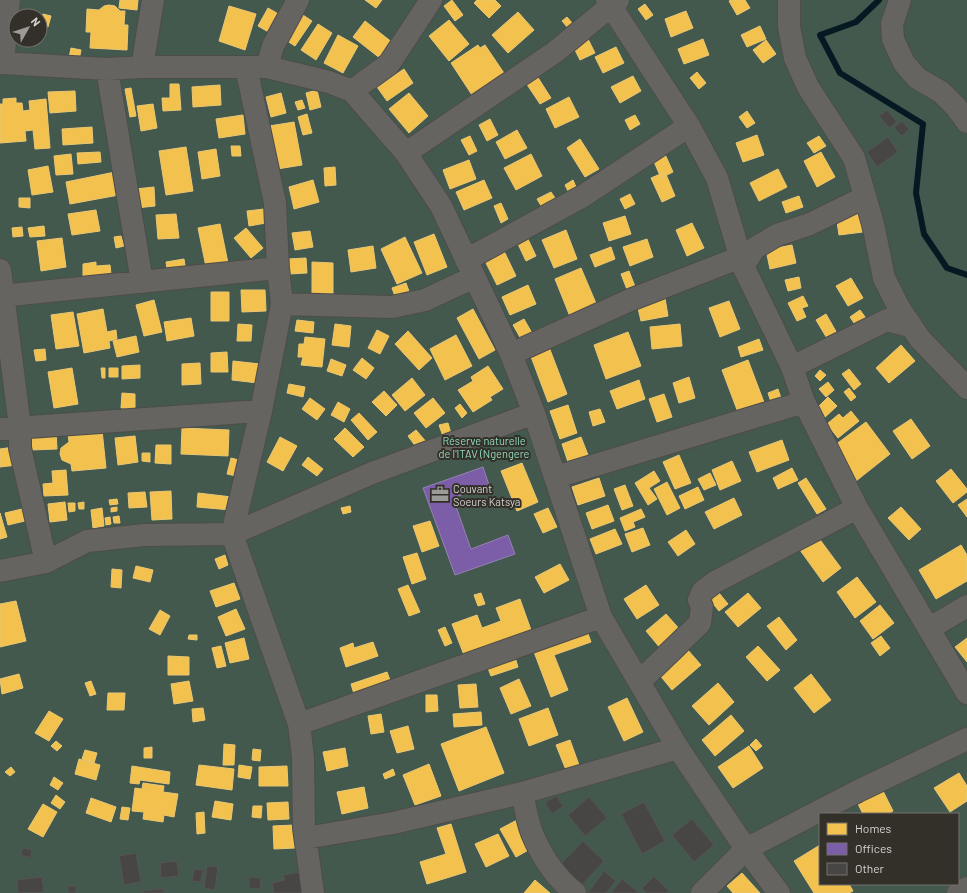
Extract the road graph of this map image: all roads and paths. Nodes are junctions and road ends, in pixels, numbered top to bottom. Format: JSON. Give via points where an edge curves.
{"nodes":[{"id":1,"x":9,"y":0,"type":"edge"},
{"id":2,"x":153,"y":0,"type":"edge"},
{"id":3,"x":298,"y":0,"type":"edge"},
{"id":4,"x":431,"y":0,"type":"edge"},
{"id":5,"x":789,"y":0,"type":"edge"},
{"id":6,"x":900,"y":0,"type":"edge"},
{"id":7,"x":612,"y":1,"type":"edge"},
{"id":8,"x":1,"y":63,"type":"edge"},
{"id":9,"x":142,"y":67,"type":"junction"},
{"id":10,"x":256,"y":67,"type":"junction"},
{"id":11,"x":107,"y":69,"type":"junction"},
{"id":12,"x":352,"y":91,"type":"junction"},
{"id":13,"x":967,"y":122,"type":"edge"},
{"id":14,"x":689,"y":126,"type":"junction"},
{"id":15,"x":406,"y":153,"type":"junction"},
{"id":16,"x":865,"y":196,"type":"junction"},
{"id":17,"x":742,"y":261,"type":"junction"},
{"id":18,"x":278,"y":268,"type":"junction"},
{"id":19,"x":470,"y":269,"type":"junction"},
{"id":20,"x":0,"y":270,"type":"edge"},
{"id":21,"x":142,"y":282,"type":"junction"},
{"id":22,"x":2,"y":296,"type":"edge"},
{"id":23,"x":282,"y":304,"type":"junction"},
{"id":24,"x":910,"y":326,"type":"junction"},
{"id":25,"x":511,"y":354,"type":"junction"},
{"id":26,"x":792,"y":367,"type":"junction"},
{"id":27,"x":967,"y":388,"type":"edge"},
{"id":28,"x":804,"y":402,"type":"junction"},
{"id":29,"x":261,"y":411,"type":"junction"},
{"id":30,"x":534,"y":413,"type":"junction"},
{"id":31,"x":10,"y":428,"type":"edge"},
{"id":32,"x":556,"y":477,"type":"junction"},
{"id":33,"x":857,"y":508,"type":"junction"},
{"id":34,"x":232,"y":534,"type":"junction"},
{"id":35,"x":46,"y":562,"type":"junction"},
{"id":36,"x":0,"y":571,"type":"edge"},
{"id":37,"x":967,"y":606,"type":"edge"},
{"id":38,"x":601,"y":617,"type":"junction"},
{"id":39,"x":930,"y":628,"type":"junction"},
{"id":40,"x":639,"y":682,"type":"junction"},
{"id":41,"x":967,"y":693,"type":"edge"},
{"id":42,"x":299,"y":724,"type":"junction"},
{"id":43,"x":967,"y":739,"type":"edge"},
{"id":44,"x":678,"y":748,"type":"junction"},
{"id":45,"x":522,"y":793,"type":"junction"},
{"id":46,"x":306,"y":838,"type":"junction"},
{"id":47,"x":746,"y":849,"type":"junction"},
{"id":48,"x":967,"y":888,"type":"edge"},
{"id":49,"x":313,"y":893,"type":"edge"},
{"id":50,"x":575,"y":893,"type":"edge"},
{"id":51,"x":702,"y":893,"type":"edge"},
{"id":52,"x":779,"y":893,"type":"edge"},
{"id":53,"x":958,"y":893,"type":"edge"}],
"edges":[{"from":1,"to":8,"type":"street"},
{"from":2,"to":9,"type":"street"},
{"from":3,"to":10,"type":"street","via":[[273,46]]},
{"from":4,"to":12,"type":"street","via":[[389,64]]},
{"from":5,"to":16,"type":"street","via":[[789,27],[795,58],[808,87],[854,158]]},
{"from":6,"to":13,"type":"street","via":[[892,24],[893,39],[904,63],[917,78],[941,92]]},
{"from":7,"to":14,"type":"street"},
{"from":7,"to":15,"type":"street","via":[[555,52]]},
{"from":8,"to":11,"type":"street"},
{"from":9,"to":10,"type":"street"},
{"from":9,"to":11,"type":"street"},
{"from":10,"to":12,"type":"street","via":[[330,82]]},
{"from":10,"to":18,"type":"street","via":[[275,203]]},
{"from":11,"to":21,"type":"street"},
{"from":12,"to":15,"type":"street"},
{"from":14,"to":17,"type":"street","via":[[718,178]]},
{"from":14,"to":19,"type":"street"},
{"from":15,"to":19,"type":"street","via":[[441,206]]},
{"from":16,"to":17,"type":"street","via":[[810,224],[777,235],[755,248]]},
{"from":16,"to":24,"type":"street","via":[[884,278]]},
{"from":17,"to":25,"type":"street","via":[[630,300]]},
{"from":17,"to":26,"type":"street"},
{"from":18,"to":21,"type":"street"},
{"from":18,"to":23,"type":"street"},
{"from":19,"to":23,"type":"street","via":[[425,300],[392,307]]},
{"from":19,"to":25,"type":"street"},
{"from":20,"to":22,"type":"street"},
{"from":21,"to":22,"type":"street"},
{"from":22,"to":31,"type":"street"},
{"from":23,"to":29,"type":"street"},
{"from":24,"to":26,"type":"street","via":[[887,320]]},
{"from":24,"to":27,"type":"street","via":[[920,340]]},
{"from":25,"to":30,"type":"street"},
{"from":26,"to":28,"type":"street"},
{"from":28,"to":32,"type":"street"},
{"from":28,"to":33,"type":"street"},
{"from":29,"to":31,"type":"street"},
{"from":29,"to":34,"type":"street"},
{"from":30,"to":32,"type":"street"},
{"from":30,"to":34,"type":"street","via":[[372,473]]},
{"from":31,"to":35,"type":"street","via":[[20,448]]},
{"from":32,"to":38,"type":"street"},
{"from":33,"to":39,"type":"street"},
{"from":33,"to":40,"type":"street","via":[[715,582],[703,591],[699,600],[702,607],[700,623]]},
{"from":34,"to":35,"type":"street","via":[[145,535],[87,541]]},
{"from":34,"to":42,"type":"street"},
{"from":35,"to":36,"type":"street"},
{"from":37,"to":39,"type":"street"},
{"from":38,"to":40,"type":"street"},
{"from":38,"to":42,"type":"street"},
{"from":39,"to":41,"type":"street"},
{"from":40,"to":44,"type":"street"},
{"from":42,"to":46,"type":"street"},
{"from":43,"to":47,"type":"street","via":[[858,791]]},
{"from":44,"to":45,"type":"street"},
{"from":44,"to":47,"type":"street"},
{"from":45,"to":46,"type":"street","via":[[393,822]]},
{"from":45,"to":50,"type":"street","via":[[532,832],[543,856],[565,885]]},
{"from":46,"to":49,"type":"street"},
{"from":47,"to":51,"type":"street"},
{"from":47,"to":52,"type":"street"},
{"from":48,"to":53,"type":"street"}]}
